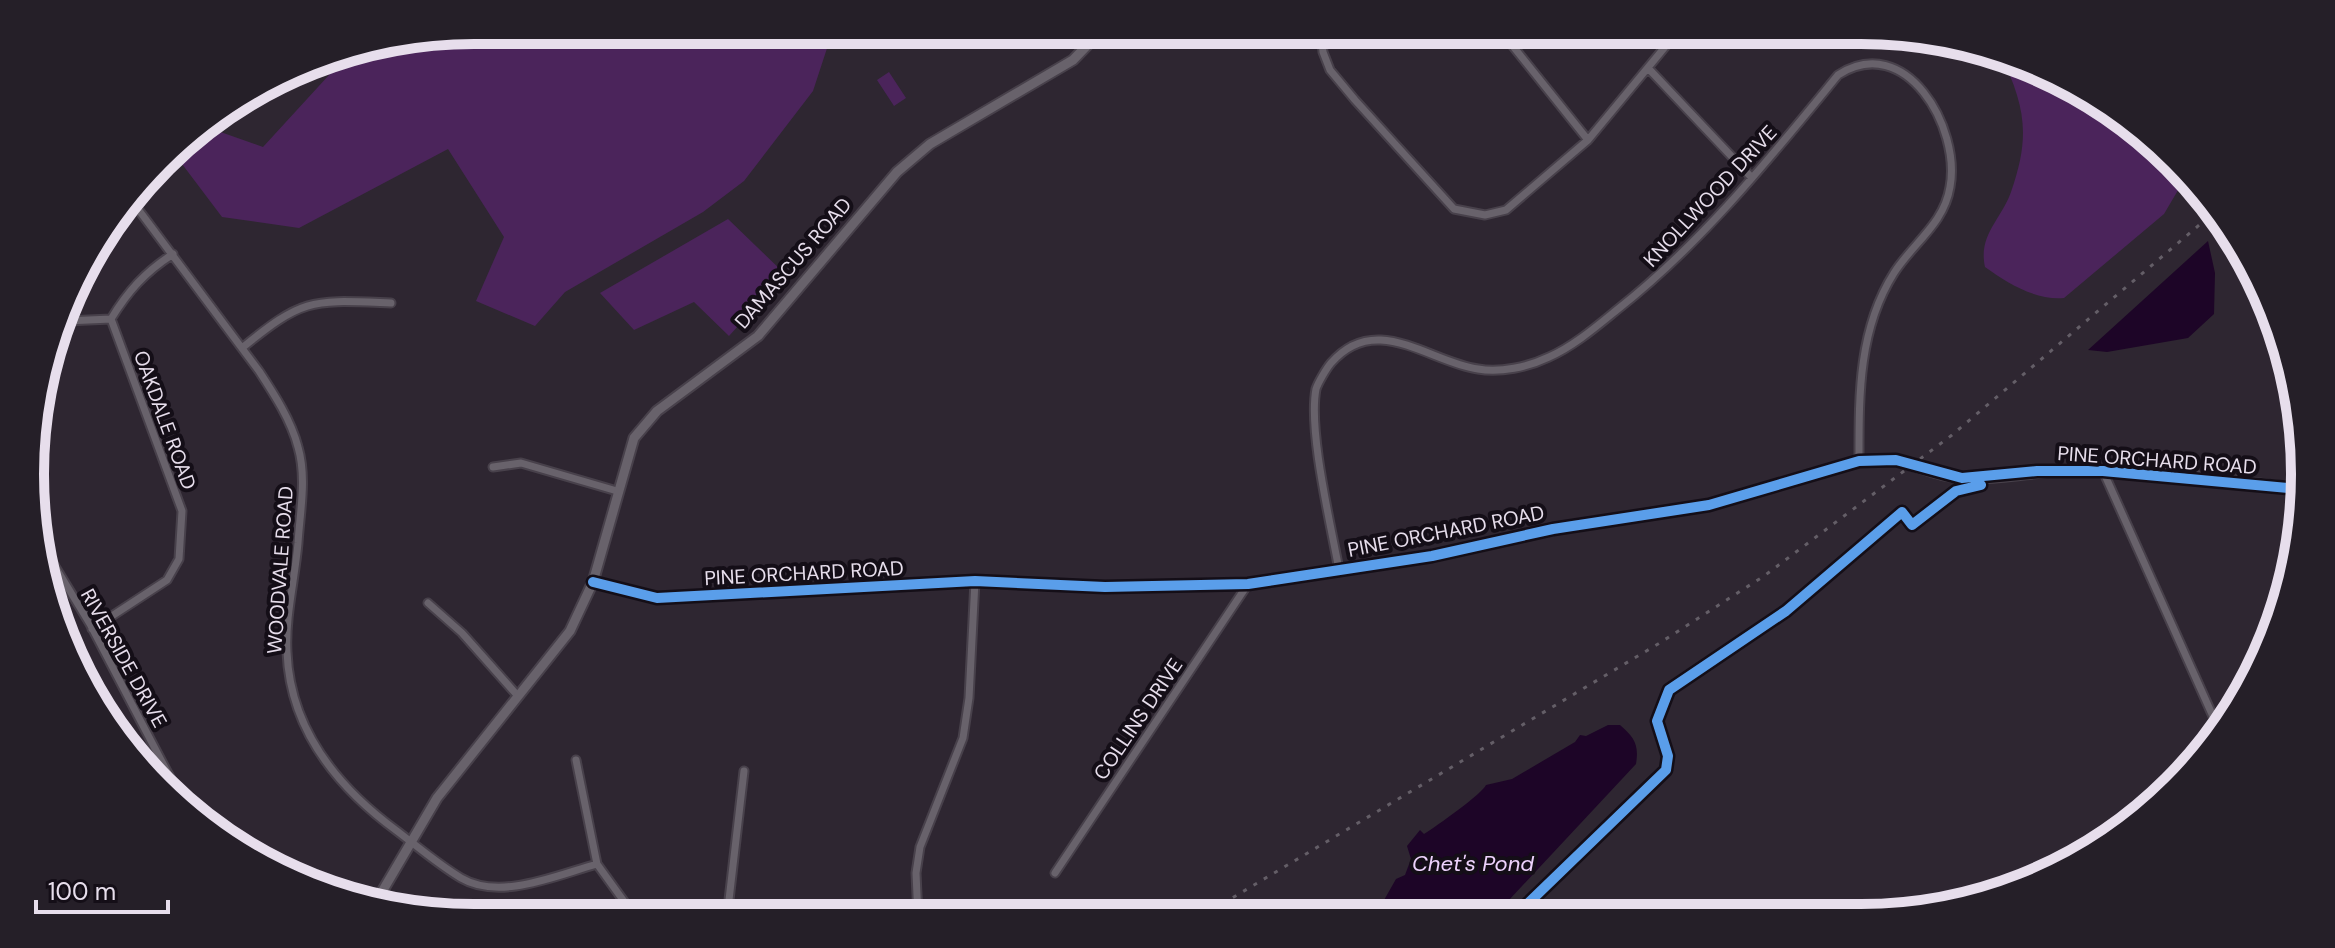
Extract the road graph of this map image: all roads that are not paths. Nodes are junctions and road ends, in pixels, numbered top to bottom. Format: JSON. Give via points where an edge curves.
{"nodes":[{"id":1,"x":1088,"y":44,"type":"edge"},
{"id":2,"x":1322,"y":44,"type":"edge"},
{"id":3,"x":1511,"y":44,"type":"edge"},
{"id":4,"x":1668,"y":44,"type":"edge"},
{"id":5,"x":1648,"y":68,"type":"junction"},
{"id":6,"x":1588,"y":140,"type":"junction"},
{"id":7,"x":1752,"y":178,"type":"junction"},
{"id":8,"x":137,"y":207,"type":"edge"},
{"id":9,"x":173,"y":254,"type":"junction"},
{"id":10,"x":391,"y":303,"type":"dead end"},
{"id":11,"x":111,"y":319,"type":"junction"},
{"id":12,"x":73,"y":321,"type":"edge"},
{"id":13,"x":242,"y":348,"type":"junction"},
{"id":14,"x":1859,"y":461,"type":"junction"},
{"id":15,"x":493,"y":467,"type":"dead end"},
{"id":16,"x":2103,"y":471,"type":"junction"},
{"id":17,"x":2290,"y":488,"type":"edge"},
{"id":18,"x":617,"y":491,"type":"junction"},
{"id":19,"x":54,"y":565,"type":"edge"},
{"id":20,"x":1339,"y":570,"type":"junction"},
{"id":21,"x":975,"y":581,"type":"junction"},
{"id":22,"x":593,"y":582,"type":"junction"},
{"id":23,"x":1248,"y":584,"type":"junction"},
{"id":24,"x":428,"y":603,"type":"dead end"},
{"id":25,"x":92,"y":629,"type":"junction"},
{"id":26,"x":517,"y":695,"type":"junction"},
{"id":27,"x":2214,"y":719,"type":"edge"},
{"id":28,"x":576,"y":760,"type":"dead end"},
{"id":29,"x":744,"y":771,"type":"dead end"},
{"id":30,"x":171,"y":779,"type":"edge"},
{"id":31,"x":413,"y":843,"type":"junction"},
{"id":32,"x":597,"y":864,"type":"junction"},
{"id":33,"x":1055,"y":873,"type":"dead end"},
{"id":34,"x":381,"y":894,"type":"edge"},
{"id":35,"x":626,"y":904,"type":"edge"},
{"id":36,"x":729,"y":904,"type":"edge"},
{"id":37,"x":917,"y":904,"type":"edge"}],
"edges":[{"from":1,"to":18,"type":"street","name":"DAMASCUS ROAD","via":[[1073,60],[930,144],[897,172],[758,336],[657,411],[634,438]]},
{"from":2,"to":6,"type":"street","via":[[1330,70],[1454,209],[1485,215],[1506,210]]},
{"from":3,"to":6,"type":"street"},
{"from":4,"to":5,"type":"street"},
{"from":5,"to":6,"type":"street"},
{"from":5,"to":7,"type":"street"},
{"from":7,"to":14,"type":"street","name":"KNOLLWOOD DRIVE","via":[[1838,75],[1852,66],[1874,62],[1899,70],[1941,116],[1953,160],[1950,190],[1942,215],[1894,272],[1872,318],[1858,381]]},
{"from":7,"to":20,"type":"street","name":"KNOLLWOOD DRIVE","via":[[1658,278],[1548,358],[1505,371],[1476,369],[1388,339],[1368,342],[1331,363],[1317,387],[1315,412]]},
{"from":8,"to":9,"type":"street","name":"WOODVALE ROAD"},
{"from":9,"to":11,"type":"street","via":[[128,291]]},
{"from":9,"to":13,"type":"street","name":"WOODVALE ROAD"},
{"from":10,"to":13,"type":"street","via":[[305,304]]},
{"from":11,"to":12,"type":"street"},
{"from":11,"to":25,"type":"street","name":"OAKDALE ROAD","via":[[182,511],[179,559],[167,580]]},
{"from":13,"to":31,"type":"street","name":"WOODVALE ROAD","via":[[276,397],[298,446],[301,468],[287,652],[294,698],[326,765],[367,809]]},
{"from":14,"to":16,"type":"street","name":"PINE ORCHARD ROAD","bridge":true,"via":[[1896,460],[1962,478]]},
{"from":14,"to":20,"type":"street","name":"PINE ORCHARD ROAD","via":[[1709,505]]},
{"from":15,"to":18,"type":"street","via":[[521,463]]},
{"from":16,"to":17,"type":"street","name":"PINE ORCHARD ROAD"},
{"from":16,"to":27,"type":"street"},
{"from":18,"to":22,"type":"street","name":"DAMASCUS ROAD"},
{"from":19,"to":25,"type":"street","name":"RIVERSIDE DRIVE"},
{"from":20,"to":23,"type":"street","name":"PINE ORCHARD ROAD"},
{"from":21,"to":22,"type":"street","name":"PINE ORCHARD ROAD","via":[[657,598]]},
{"from":21,"to":23,"type":"street","name":"PINE ORCHARD ROAD","via":[[1105,587]]},
{"from":21,"to":37,"type":"street","via":[[963,738],[920,847]]},
{"from":22,"to":26,"type":"street","via":[[570,631]]},
{"from":23,"to":33,"type":"street","name":"COLLINS DRIVE"},
{"from":24,"to":26,"type":"street","via":[[451,621]]},
{"from":25,"to":30,"type":"street","name":"RIVERSIDE DRIVE"},
{"from":26,"to":31,"type":"street","via":[[437,798]]},
{"from":28,"to":32,"type":"street"},
{"from":29,"to":36,"type":"street"},
{"from":31,"to":32,"type":"street","name":"WOODVALE ROAD","via":[[464,880],[493,887]]},
{"from":31,"to":34,"type":"street"},
{"from":32,"to":35,"type":"street"}]}
